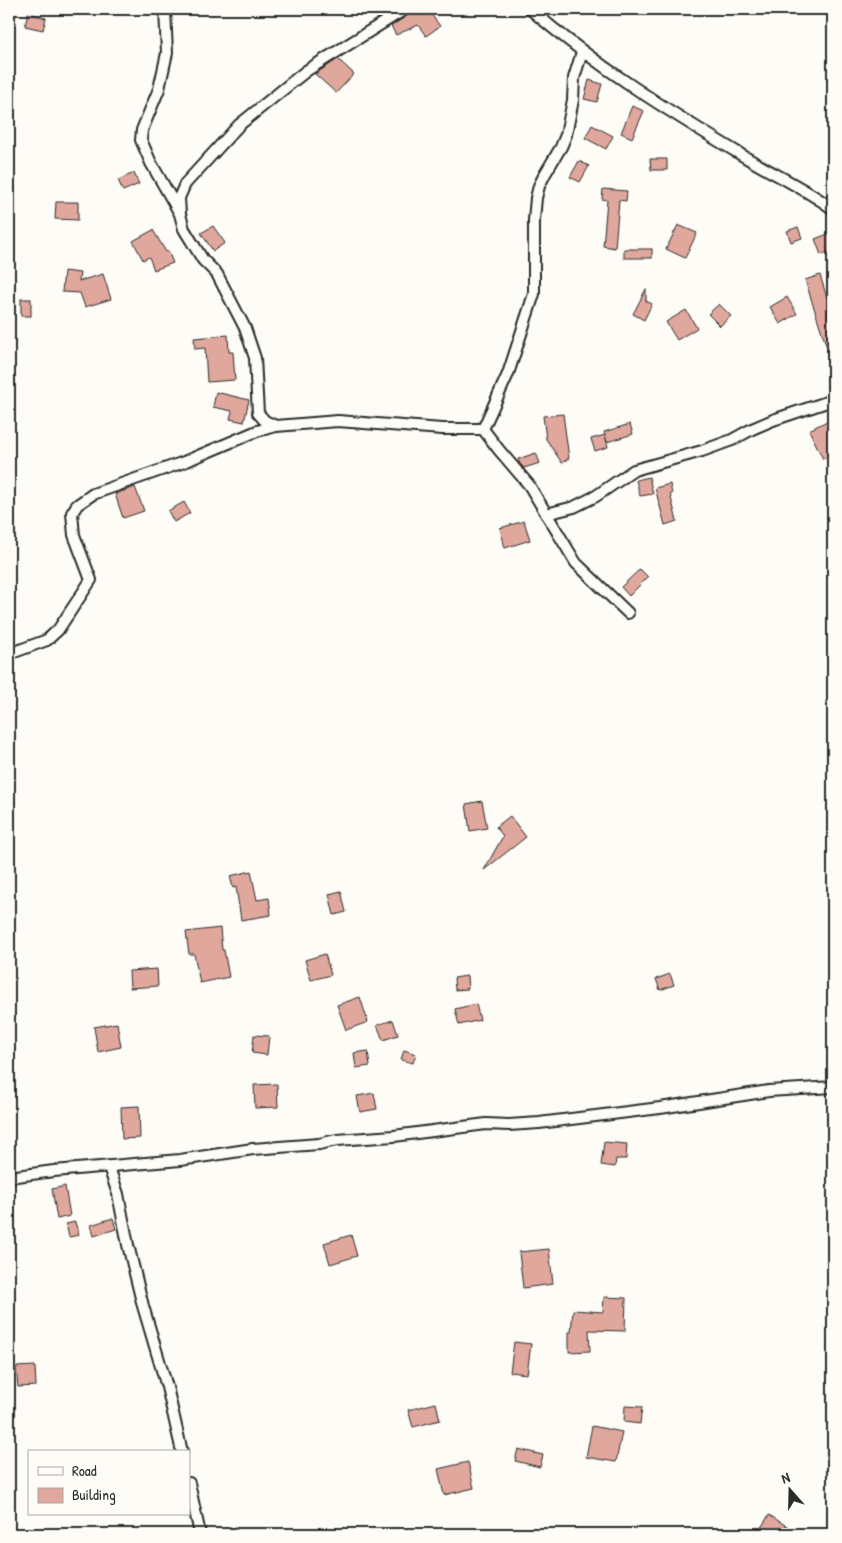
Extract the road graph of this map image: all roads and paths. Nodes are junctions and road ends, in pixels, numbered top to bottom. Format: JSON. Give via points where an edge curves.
{"nodes":[{"id":1,"x":165,"y":9,"type":"edge"},
{"id":2,"x":405,"y":9,"type":"edge"},
{"id":3,"x":530,"y":9,"type":"edge"},
{"id":4,"x":582,"y":52,"type":"junction"},
{"id":5,"x":833,"y":209,"type":"edge"},
{"id":6,"x":180,"y":214,"type":"junction"},
{"id":7,"x":833,"y":400,"type":"edge"},
{"id":8,"x":276,"y":426,"type":"junction"},
{"id":9,"x":483,"y":428,"type":"junction"},
{"id":10,"x":546,"y":514,"type":"junction"},
{"id":11,"x":628,"y":613,"type":"dead end"},
{"id":12,"x":9,"y":654,"type":"edge"},
{"id":13,"x":833,"y":1087,"type":"edge"},
{"id":14,"x":109,"y":1167,"type":"junction"},
{"id":15,"x":9,"y":1177,"type":"edge"},
{"id":16,"x":182,"y":1450,"type":"edge"},
{"id":17,"x":190,"y":1489,"type":"edge"},
{"id":18,"x":198,"y":1533,"type":"edge"}],
"edges":[{"from":1,"to":6,"type":"street","via":[[167,54],[141,140]]},
{"from":2,"to":6,"type":"street","via":[[306,71],[239,125],[185,184],[179,198]]},
{"from":3,"to":4,"type":"street"},
{"from":4,"to":5,"type":"street","via":[[673,113]]},
{"from":4,"to":9,"type":"street","via":[[574,78],[566,135],[536,198],[534,294],[508,374]]},
{"from":6,"to":8,"type":"street","via":[[184,229],[217,274],[245,328],[254,358],[258,413]]},
{"from":7,"to":10,"type":"street","via":[[752,428],[732,440],[702,451],[634,470],[596,496],[574,507]]},
{"from":8,"to":9,"type":"street","via":[[338,421],[442,429]]},
{"from":8,"to":12,"type":"street","via":[[93,494],[77,505],[72,514],[74,535],[91,580],[58,630],[47,640]]},
{"from":9,"to":10,"type":"street","via":[[529,485]]},
{"from":10,"to":11,"type":"street","via":[[576,563]]},
{"from":13,"to":14,"type":"street","via":[[769,1091],[539,1122],[486,1124],[319,1144],[253,1148]]},
{"from":14,"to":15,"type":"street"},
{"from":14,"to":16,"type":"street","via":[[143,1306],[168,1387]]},
{"from":17,"to":18,"type":"street"}]}
